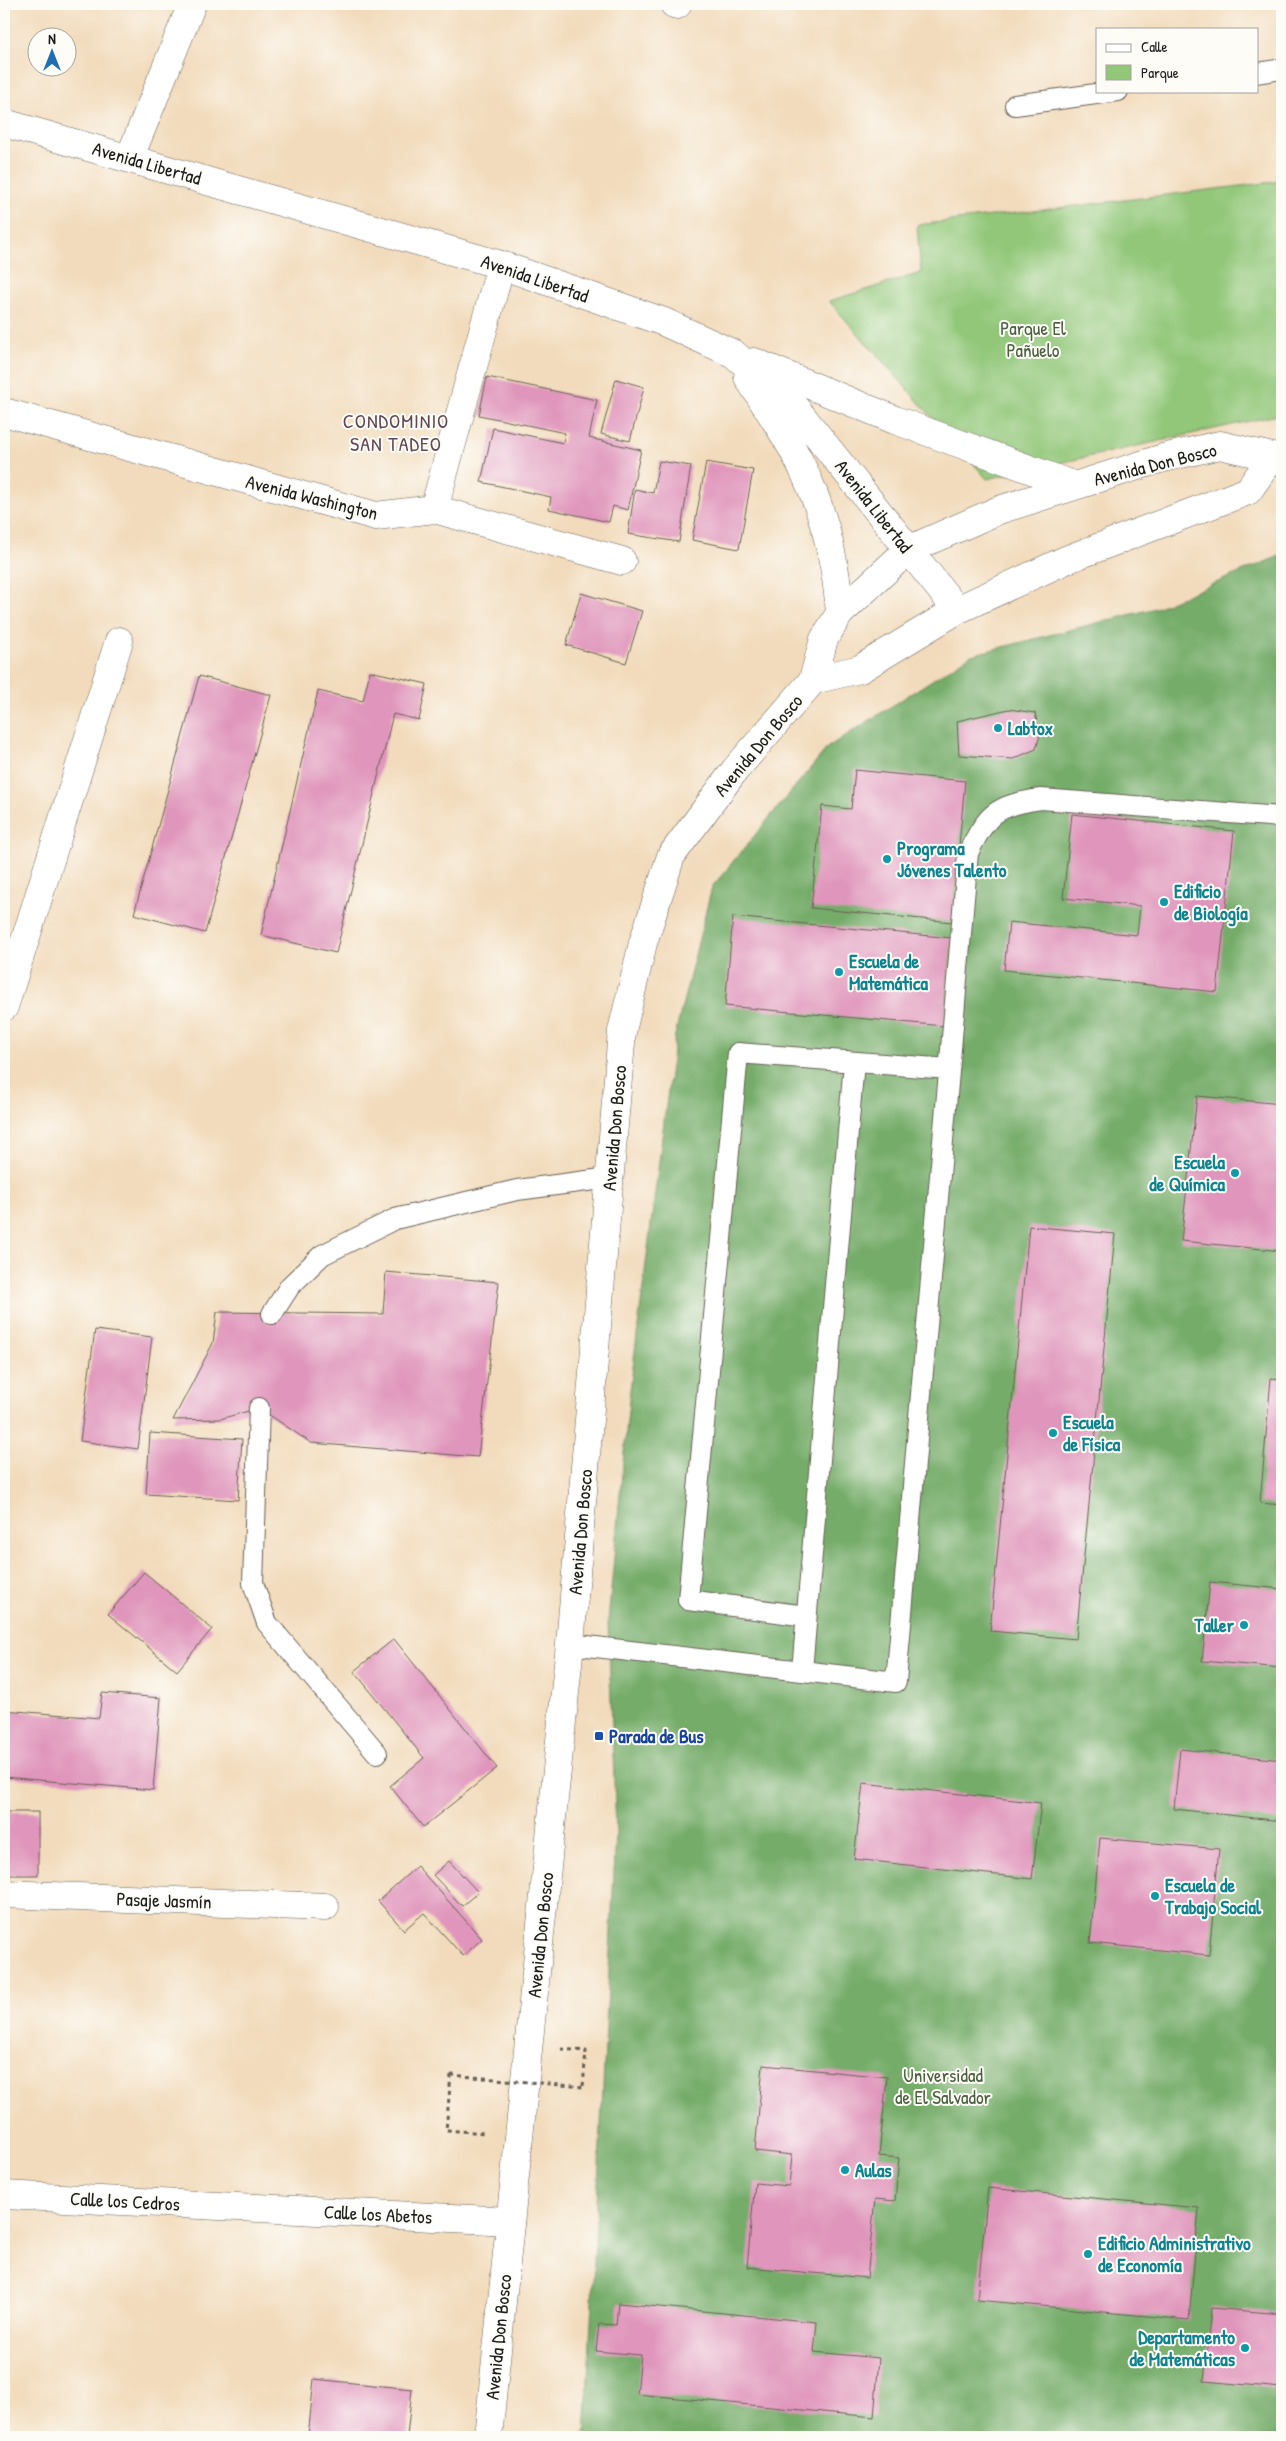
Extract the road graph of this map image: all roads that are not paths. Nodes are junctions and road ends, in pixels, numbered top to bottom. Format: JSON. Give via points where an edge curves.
{"nodes":[{"id":1,"x":192,"y":4,"type":"edge"},
{"id":2,"x":1282,"y":69,"type":"edge"},
{"id":3,"x":1258,"y":73,"type":"edge"},
{"id":4,"x":1111,"y":92,"type":"edge"},
{"id":5,"x":1015,"y":105,"type":"dead end"},
{"id":6,"x":4,"y":123,"type":"edge"},
{"id":7,"x":130,"y":157,"type":"junction"},
{"id":8,"x":501,"y":264,"type":"junction"},
{"id":9,"x":734,"y":354,"type":"junction"},
{"id":10,"x":4,"y":412,"type":"edge"},
{"id":11,"x":1277,"y":455,"type":"edge"},
{"id":12,"x":1073,"y":485,"type":"junction"},
{"id":13,"x":434,"y":509,"type":"junction"},
{"id":14,"x":908,"y":550,"type":"junction"},
{"id":15,"x":622,"y":561,"type":"dead end"},
{"id":16,"x":957,"y":610,"type":"junction"},
{"id":17,"x":840,"y":613,"type":"junction"},
{"id":18,"x":119,"y":641,"type":"dead end"},
{"id":19,"x":813,"y":680,"type":"junction"},
{"id":20,"x":1282,"y":816,"type":"edge"},
{"id":21,"x":4,"y":1007,"type":"edge"},
{"id":22,"x":854,"y":1062,"type":"junction"},
{"id":23,"x":949,"y":1069,"type":"junction"},
{"id":24,"x":610,"y":1178,"type":"junction"},
{"id":25,"x":272,"y":1314,"type":"dead end"},
{"id":26,"x":259,"y":1408,"type":"dead end"},
{"id":27,"x":806,"y":1616,"type":"junction"},
{"id":28,"x":570,"y":1644,"type":"junction"},
{"id":29,"x":802,"y":1671,"type":"junction"},
{"id":30,"x":377,"y":1753,"type":"dead end"},
{"id":31,"x":4,"y":1894,"type":"edge"},
{"id":32,"x":325,"y":1907,"type":"dead end"},
{"id":33,"x":4,"y":2195,"type":"edge"},
{"id":34,"x":247,"y":2208,"type":"joint"},
{"id":35,"x":510,"y":2221,"type":"junction"},
{"id":36,"x":488,"y":2437,"type":"edge"}],
"edges":[{"from":1,"to":7,"type":"main road"},
{"from":2,"to":3,"type":"lane"},
{"from":4,"to":5,"type":"lane"},
{"from":6,"to":7,"type":"main road","name":"Avenida Libertad"},
{"from":7,"to":8,"type":"main road","name":"Avenida Libertad"},
{"from":8,"to":9,"type":"main road","name":"Avenida Libertad","via":[[664,322]]},
{"from":8,"to":13,"type":"main road"},
{"from":9,"to":12,"type":"main road","via":[[904,424]]},
{"from":9,"to":14,"type":"main road","name":"Avenida Libertad","via":[[797,410]]},
{"from":9,"to":17,"type":"main road","via":[[803,468],[825,522],[837,578]]},
{"from":10,"to":13,"type":"main road","name":"Avenida Washington","via":[[376,516]]},
{"from":11,"to":12,"type":"main road","name":"Avenida Don Bosco","via":[[1220,445]]},
{"from":11,"to":16,"type":"main road","name":"Avenida Don Bosco","via":[[1248,491],[1068,558]]},
{"from":12,"to":14,"type":"main road","name":"Avenida Don Bosco","via":[[999,510]]},
{"from":13,"to":15,"type":"main road","name":"Avenida Washington"},
{"from":14,"to":16,"type":"main road","name":"Avenida Libertad"},
{"from":14,"to":17,"type":"main road","name":"Avenida Don Bosco"},
{"from":16,"to":19,"type":"main road","name":"Avenida Don Bosco","via":[[860,669]]},
{"from":17,"to":19,"type":"main road","name":"Avenida Don Bosco","via":[[824,639]]},
{"from":18,"to":21,"type":"main road"},
{"from":19,"to":24,"type":"main road","name":"Avenida Don Bosco","via":[[735,770],[671,856],[643,943],[622,1031]]},
{"from":20,"to":23,"type":"lane","via":[[1041,799],[1013,803],[994,812],[980,828],[968,853]]},
{"from":22,"to":23,"type":"lane"},
{"from":22,"to":27,"type":"lane"},
{"from":22,"to":27,"type":"lane","via":[[738,1053],[688,1600]]},
{"from":23,"to":29,"type":"lane","via":[[896,1682]]},
{"from":24,"to":25,"type":"lane","via":[[517,1190],[395,1219],[322,1255],[290,1286]]},
{"from":24,"to":28,"type":"main road","name":"Avenida Don Bosco"},
{"from":26,"to":30,"type":"lane","via":[[253,1583],[260,1608],[267,1623]]},
{"from":27,"to":29,"type":"lane"},
{"from":28,"to":29,"type":"lane"},
{"from":28,"to":35,"type":"main road","name":"Avenida Don Bosco"},
{"from":31,"to":32,"type":"main road","name":"Pasaje Jasmín"},
{"from":33,"to":34,"type":"main road","name":"Calle los Cedros"},
{"from":34,"to":35,"type":"main road","name":"Calle los Abetos"},
{"from":35,"to":36,"type":"main road","name":"Avenida Don Bosco"}]}
